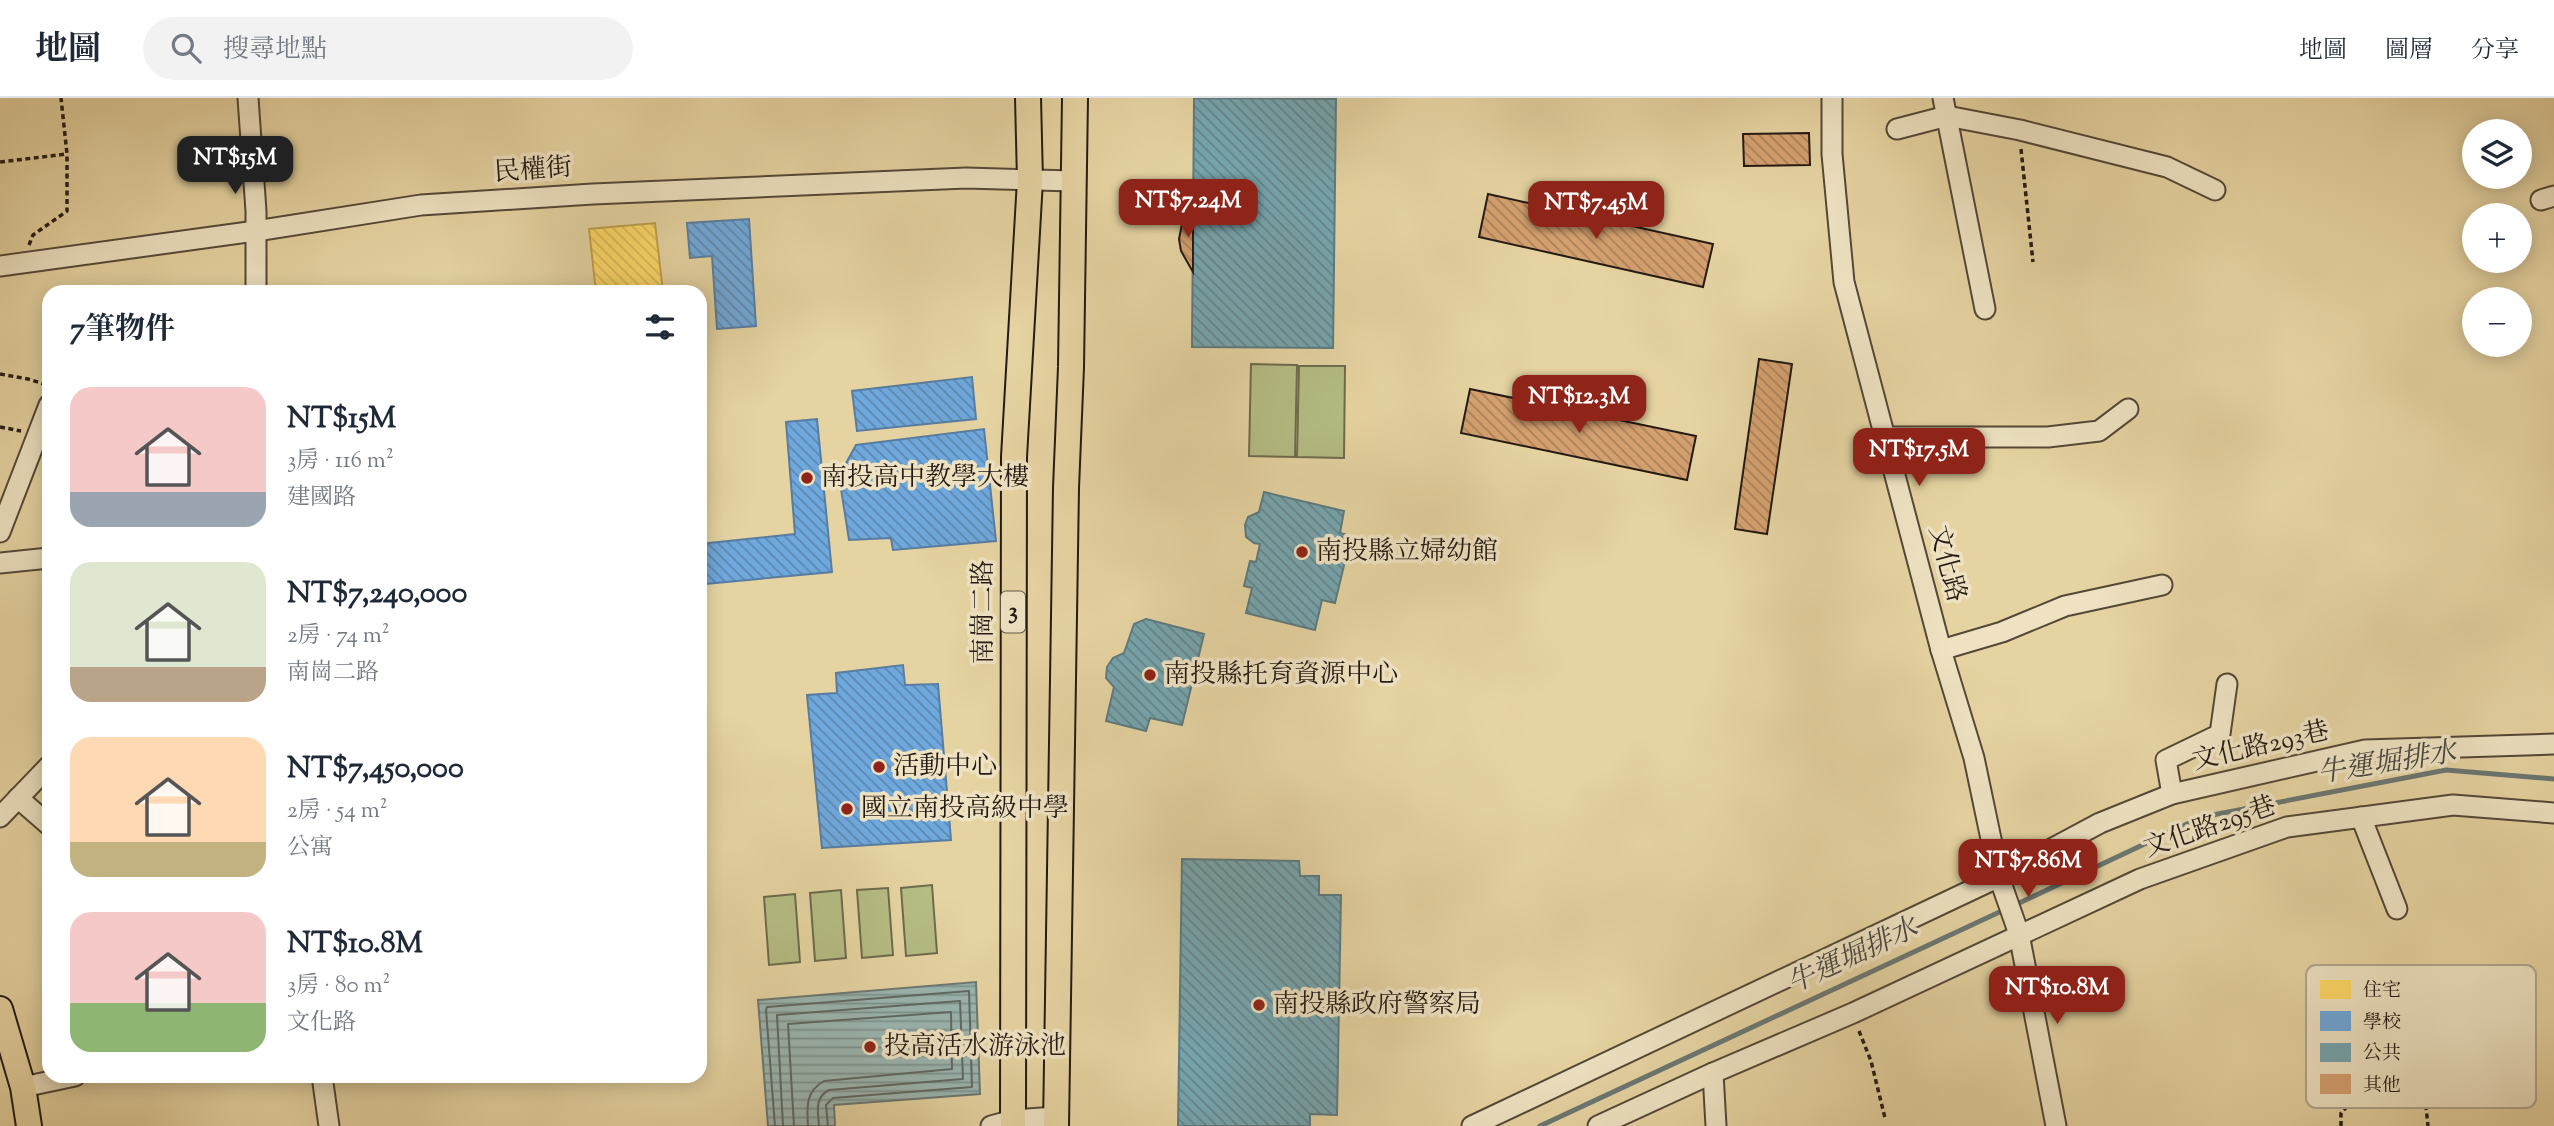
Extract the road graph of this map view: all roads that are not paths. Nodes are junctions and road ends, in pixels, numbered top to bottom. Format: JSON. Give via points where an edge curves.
{"nodes":[{"id":1,"x":248,"y":98,"type":"edge"},
{"id":2,"x":1028,"y":98,"type":"edge"},
{"id":3,"x":1075,"y":98,"type":"edge"},
{"id":4,"x":1832,"y":98,"type":"edge"},
{"id":5,"x":1945,"y":107,"type":"edge"},
{"id":6,"x":1897,"y":129,"type":"dead end"},
{"id":7,"x":1030,"y":180,"type":"junction"},
{"id":8,"x":1074,"y":181,"type":"junction"},
{"id":9,"x":2215,"y":190,"type":"dead end"},
{"id":10,"x":256,"y":231,"type":"junction"},
{"id":11,"x":10,"y":265,"type":"edge"},
{"id":12,"x":256,"y":285,"type":"edge"},
{"id":13,"x":1985,"y":309,"type":"dead end"},
{"id":14,"x":2128,"y":409,"type":"dead end"},
{"id":15,"x":42,"y":423,"type":"edge"},
{"id":16,"x":1885,"y":437,"type":"junction"},
{"id":17,"x":0,"y":532,"type":"edge"},
{"id":18,"x":42,"y":559,"type":"edge"},
{"id":19,"x":0,"y":563,"type":"edge"},
{"id":20,"x":2162,"y":585,"type":"dead end"},
{"id":21,"x":1941,"y":650,"type":"junction"},
{"id":22,"x":2227,"y":684,"type":"dead end"},
{"id":23,"x":2554,"y":744,"type":"edge"},
{"id":24,"x":42,"y":773,"type":"edge"},
{"id":25,"x":2172,"y":793,"type":"junction"},
{"id":26,"x":18,"y":797,"type":"junction"},
{"id":27,"x":2554,"y":813,"type":"edge"},
{"id":28,"x":0,"y":817,"type":"edge"},
{"id":29,"x":2361,"y":817,"type":"junction"},
{"id":30,"x":42,"y":819,"type":"edge"},
{"id":31,"x":1999,"y":877,"type":"junction"},
{"id":32,"x":2397,"y":909,"type":"dead end"},
{"id":33,"x":2019,"y":934,"type":"junction"},
{"id":34,"x":0,"y":1009,"type":"edge"},
{"id":35,"x":1713,"y":1073,"type":"junction"},
{"id":36,"x":42,"y":1083,"type":"edge"},
{"id":37,"x":323,"y":1083,"type":"edge"},
{"id":38,"x":23,"y":1087,"type":"junction"},
{"id":39,"x":1056,"y":1122,"type":"edge"},
{"id":40,"x":1006,"y":1124,"type":"edge"},
{"id":41,"x":29,"y":1126,"type":"edge"},
{"id":42,"x":329,"y":1126,"type":"edge"},
{"id":43,"x":1472,"y":1126,"type":"edge"},
{"id":44,"x":1598,"y":1126,"type":"edge"},
{"id":45,"x":1716,"y":1126,"type":"edge"},
{"id":46,"x":2056,"y":1126,"type":"edge"}],
"edges":[{"from":1,"to":10,"type":"street"},
{"from":2,"to":7,"type":"main road","name":"南崗二路","number":"3"},
{"from":3,"to":8,"type":"main road","number":"3"},
{"from":4,"to":16,"type":"street","name":"文化路","via":[[1832,154],[1844,282]]},
{"from":5,"to":6,"type":"street"},
{"from":5,"to":9,"type":"street","via":[[2166,167]]},
{"from":5,"to":13,"type":"street"},
{"from":7,"to":8,"type":"street","name":"民權街"},
{"from":7,"to":10,"type":"street","name":"民權街","via":[[952,179],[448,203]]},
{"from":7,"to":40,"type":"main road","name":"南崗二路","number":"3","via":[[1014,457]]},
{"from":8,"to":39,"type":"main road","number":"3"},
{"from":10,"to":11,"type":"street","name":"民權街"},
{"from":10,"to":12,"type":"street"},
{"from":14,"to":16,"type":"street","via":[[2099,431],[2048,437]]},
{"from":15,"to":17,"type":"street"},
{"from":16,"to":21,"type":"street","name":"文化路"},
{"from":18,"to":19,"type":"street"},
{"from":20,"to":21,"type":"street","via":[[2065,606]]},
{"from":21,"to":31,"type":"street","name":"文化路","via":[[1974,758]]},
{"from":22,"to":25,"type":"street","via":[[2220,734],[2166,760]]},
{"from":23,"to":25,"type":"street","name":"文化路293巷","via":[[2365,750]]},
{"from":24,"to":26,"type":"street"},
{"from":25,"to":31,"type":"street","name":"文化路293巷","via":[[2100,822]]},
{"from":26,"to":28,"type":"street"},
{"from":26,"to":30,"type":"street"},
{"from":27,"to":29,"type":"street","name":"文化路295巷","via":[[2453,805]]},
{"from":29,"to":32,"type":"street"},
{"from":29,"to":33,"type":"street","name":"文化路295巷","via":[[2287,827],[2140,879]]},
{"from":31,"to":33,"type":"street","name":"文化路"},
{"from":31,"to":43,"type":"street","name":"文化路293巷"},
{"from":33,"to":35,"type":"street","name":"文化路295巷"},
{"from":33,"to":46,"type":"street"},
{"from":34,"to":38,"type":"main road"},
{"from":35,"to":44,"type":"street","name":"文化路295巷"},
{"from":35,"to":45,"type":"street"},
{"from":36,"to":38,"type":"street"},
{"from":37,"to":42,"type":"street"},
{"from":38,"to":41,"type":"main road"},
{"from":39,"to":40,"type":"street"}]}
